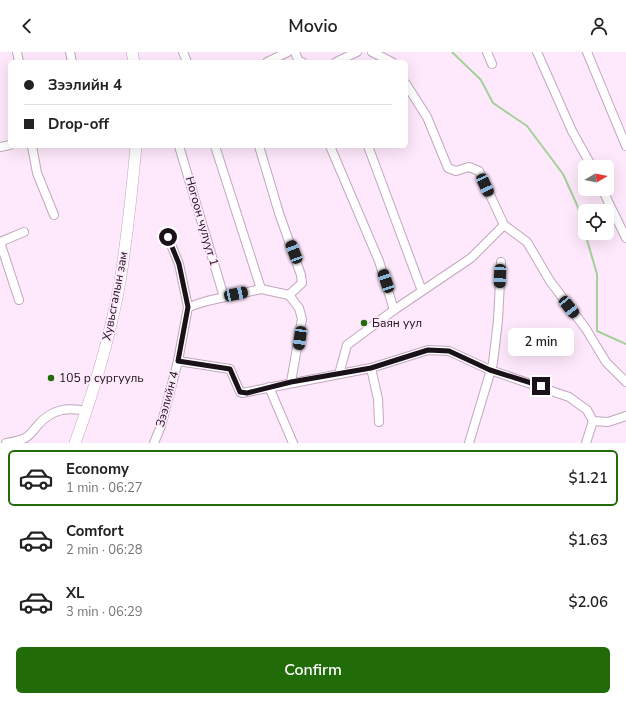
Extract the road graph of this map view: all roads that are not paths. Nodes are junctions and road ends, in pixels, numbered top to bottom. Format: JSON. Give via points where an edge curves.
{"nodes":[{"id":1,"x":289,"y":52,"type":"edge"},
{"id":2,"x":357,"y":52,"type":"edge"},
{"id":3,"x":372,"y":52,"type":"edge"},
{"id":4,"x":487,"y":52,"type":"edge"},
{"id":5,"x":537,"y":52,"type":"edge"},
{"id":6,"x":587,"y":52,"type":"edge"},
{"id":7,"x":271,"y":60,"type":"edge"},
{"id":8,"x":298,"y":60,"type":"edge"},
{"id":9,"x":340,"y":60,"type":"edge"},
{"id":10,"x":388,"y":60,"type":"edge"},
{"id":11,"x":492,"y":64,"type":"dead end"},
{"id":12,"x":408,"y":87,"type":"edge"},
{"id":13,"x":626,"y":146,"type":"edge"},
{"id":14,"x":32,"y":148,"type":"edge"},
{"id":15,"x":136,"y":148,"type":"edge"},
{"id":16,"x":181,"y":148,"type":"edge"},
{"id":17,"x":216,"y":148,"type":"edge"},
{"id":18,"x":260,"y":148,"type":"edge"},
{"id":19,"x":331,"y":148,"type":"edge"},
{"id":20,"x":369,"y":148,"type":"edge"},
{"id":21,"x":588,"y":160,"type":"edge"},
{"id":22,"x":605,"y":196,"type":"edge"},
{"id":23,"x":54,"y":215,"type":"dead end"},
{"id":24,"x":504,"y":225,"type":"junction"},
{"id":25,"x":24,"y":232,"type":"dead end"},
{"id":26,"x":168,"y":237,"type":"dead end"},
{"id":27,"x":626,"y":238,"type":"edge"},
{"id":28,"x":0,"y":242,"type":"edge"},
{"id":29,"x":501,"y":262,"type":"dead end"},
{"id":30,"x":261,"y":289,"type":"junction"},
{"id":31,"x":422,"y":291,"type":"junction"},
{"id":32,"x":289,"y":295,"type":"junction"},
{"id":33,"x":224,"y":297,"type":"junction"},
{"id":34,"x":19,"y":300,"type":"dead end"},
{"id":35,"x":188,"y":307,"type":"junction"},
{"id":36,"x":394,"y":310,"type":"junction"},
{"id":37,"x":178,"y":361,"type":"junction"},
{"id":38,"x":371,"y":368,"type":"junction"},
{"id":39,"x":490,"y":370,"type":"junction"},
{"id":40,"x":339,"y":374,"type":"junction"},
{"id":41,"x":291,"y":382,"type":"junction"},
{"id":42,"x":626,"y":382,"type":"edge"},
{"id":43,"x":269,"y":387,"type":"junction"},
{"id":44,"x":87,"y":411,"type":"junction"},
{"id":45,"x":626,"y":416,"type":"edge"},
{"id":46,"x":593,"y":421,"type":"junction"},
{"id":47,"x":379,"y":422,"type":"dead end"},
{"id":48,"x":6,"y":443,"type":"edge"},
{"id":49,"x":75,"y":443,"type":"edge"},
{"id":50,"x":154,"y":443,"type":"edge"},
{"id":51,"x":293,"y":443,"type":"edge"},
{"id":52,"x":469,"y":443,"type":"edge"},
{"id":53,"x":586,"y":443,"type":"edge"}],
"edges":[{"from":1,"to":7,"type":"street"},
{"from":1,"to":8,"type":"street"},
{"from":2,"to":9,"type":"street"},
{"from":3,"to":10,"type":"street"},
{"from":4,"to":11,"type":"street"},
{"from":5,"to":21,"type":"street","via":[[572,131]]},
{"from":6,"to":13,"type":"street"},
{"from":12,"to":24,"type":"street","via":[[427,117],[448,168],[456,171],[469,167],[479,171]]},
{"from":14,"to":23,"type":"street","via":[[37,173]]},
{"from":15,"to":44,"type":"main road","name":"Хувьсгалын зам","via":[[119,283]]},
{"from":16,"to":33,"type":"street","name":"Ногоон чулуут 1"},
{"from":17,"to":30,"type":"street"},
{"from":18,"to":32,"type":"street","via":[[301,275],[302,283]]},
{"from":19,"to":36,"type":"street","via":[[379,261]]},
{"from":20,"to":31,"type":"street"},
{"from":22,"to":27,"type":"street"},
{"from":24,"to":31,"type":"street","via":[[471,258]]},
{"from":24,"to":42,"type":"street","via":[[527,242],[550,281],[586,329],[606,362]]},
{"from":25,"to":28,"type":"street"},
{"from":26,"to":35,"type":"street","name":"Зээлийн 4","via":[[179,264]]},
{"from":28,"to":34,"type":"street"},
{"from":29,"to":39,"type":"street","via":[[498,320]]},
{"from":30,"to":32,"type":"street"},
{"from":30,"to":33,"type":"street"},
{"from":31,"to":36,"type":"street"},
{"from":32,"to":41,"type":"street","via":[[299,308],[302,319]]},
{"from":33,"to":35,"type":"street"},
{"from":35,"to":37,"type":"street","name":"Зээлийн 4"},
{"from":36,"to":40,"type":"street","via":[[347,345]]},
{"from":37,"to":43,"type":"street","via":[[230,369],[242,393]]},
{"from":37,"to":50,"type":"street","name":"Зээлийн 4"},
{"from":38,"to":39,"type":"street","via":[[428,350],[449,351]]},
{"from":38,"to":40,"type":"street"},
{"from":38,"to":47,"type":"street","via":[[378,399]]},
{"from":39,"to":46,"type":"street","via":[[569,397],[587,410]]},
{"from":39,"to":52,"type":"street"},
{"from":40,"to":41,"type":"street"},
{"from":41,"to":43,"type":"street"},
{"from":43,"to":51,"type":"street"},
{"from":44,"to":48,"type":"street","via":[[63,408],[44,419],[25,438]]},
{"from":44,"to":49,"type":"main road","name":"Хувьсгалын зам"},
{"from":45,"to":46,"type":"street","via":[[608,422]]},
{"from":46,"to":53,"type":"street"}]}
